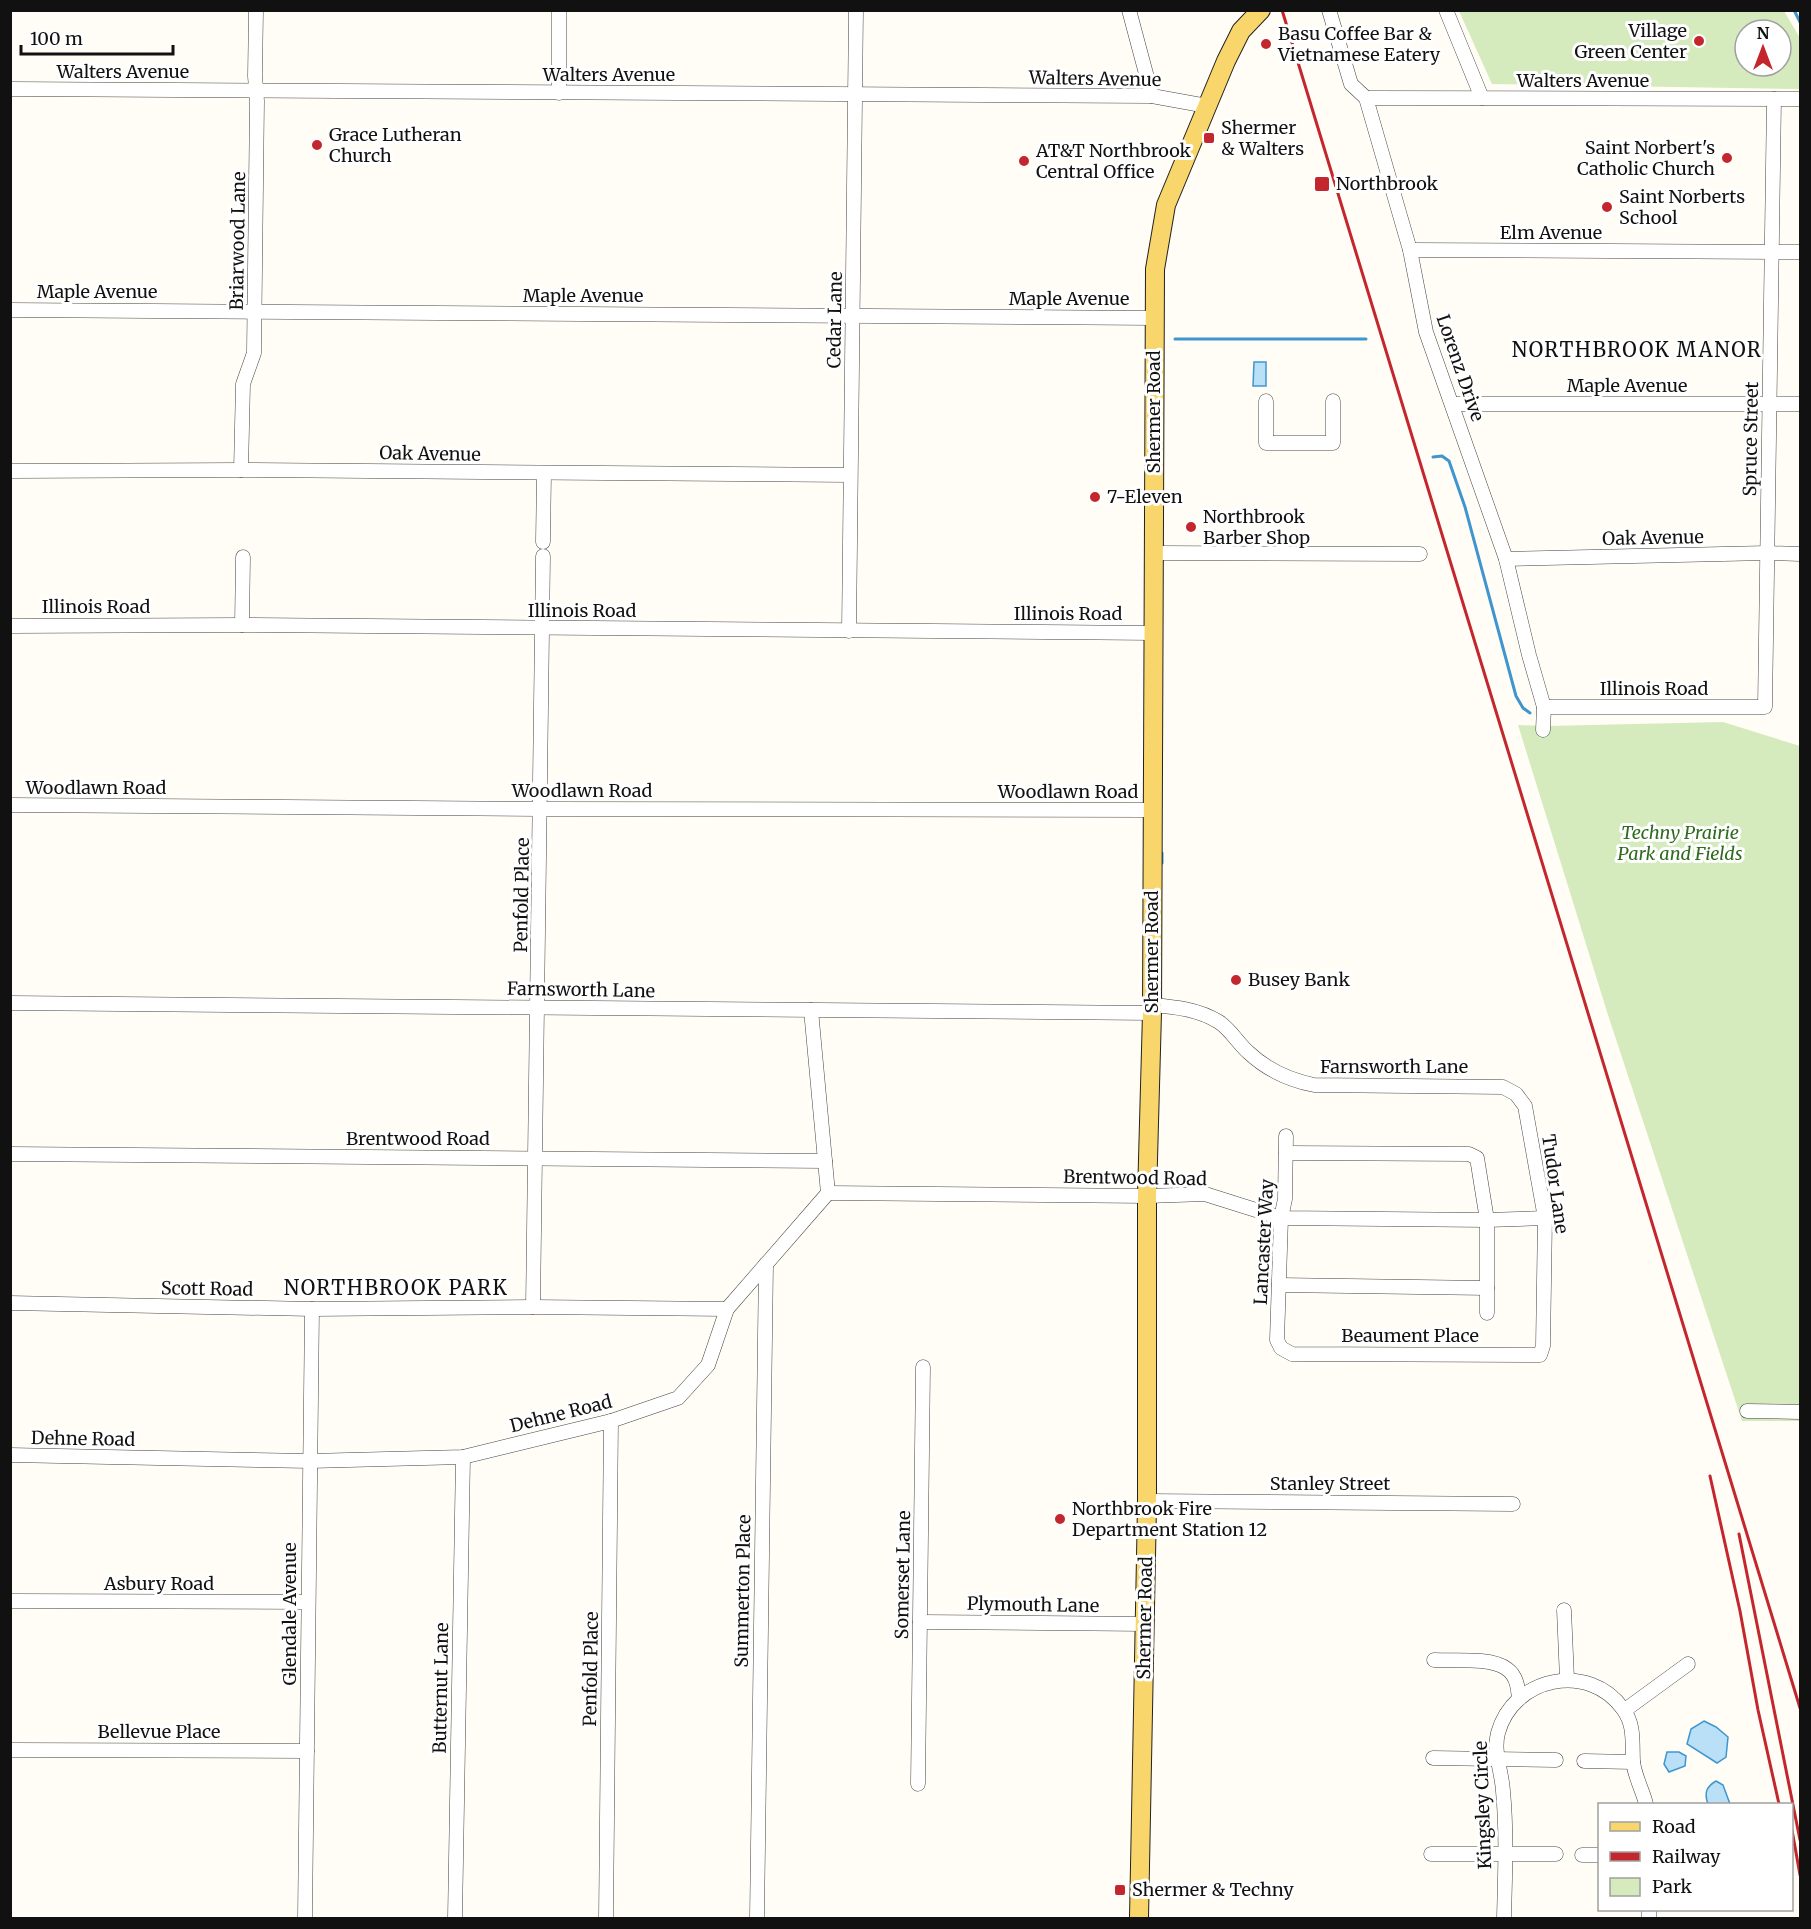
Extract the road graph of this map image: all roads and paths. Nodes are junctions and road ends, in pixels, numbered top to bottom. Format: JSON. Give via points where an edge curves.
{"nodes":[{"id":1,"x":256,"y":10,"type":"edge"},
{"id":2,"x":559,"y":10,"type":"edge"},
{"id":3,"x":856,"y":10,"type":"edge"},
{"id":4,"x":1128,"y":10,"type":"edge"},
{"id":5,"x":1261,"y":10,"type":"edge"},
{"id":6,"x":1329,"y":10,"type":"edge"},
{"id":7,"x":1446,"y":10,"type":"edge"},
{"id":8,"x":10,"y":89,"type":"edge"},
{"id":9,"x":257,"y":91,"type":"junction"},
{"id":10,"x":559,"y":93,"type":"junction"},
{"id":11,"x":856,"y":95,"type":"junction"},
{"id":12,"x":1152,"y":96,"type":"junction"},
{"id":13,"x":1366,"y":98,"type":"junction"},
{"id":14,"x":1482,"y":98,"type":"junction"},
{"id":15,"x":1774,"y":99,"type":"junction"},
{"id":16,"x":1800,"y":99,"type":"edge"},
{"id":17,"x":1207,"y":106,"type":"junction"},
{"id":18,"x":1410,"y":250,"type":"junction"},
{"id":19,"x":1772,"y":251,"type":"junction"},
{"id":20,"x":1800,"y":252,"type":"edge"},
{"id":21,"x":10,"y":310,"type":"edge"},
{"id":22,"x":255,"y":312,"type":"junction"},
{"id":23,"x":853,"y":316,"type":"junction"},
{"id":24,"x":1155,"y":318,"type":"junction"},
{"id":25,"x":1266,"y":401,"type":"dead end"},
{"id":26,"x":1333,"y":401,"type":"dead end"},
{"id":27,"x":1452,"y":404,"type":"junction"},
{"id":28,"x":1769,"y":404,"type":"junction"},
{"id":29,"x":1800,"y":404,"type":"edge"},
{"id":30,"x":241,"y":470,"type":"junction"},
{"id":31,"x":10,"y":471,"type":"edge"},
{"id":32,"x":544,"y":473,"type":"junction"},
{"id":33,"x":850,"y":475,"type":"junction"},
{"id":34,"x":1153,"y":553,"type":"junction"},
{"id":35,"x":1767,"y":553,"type":"junction"},
{"id":36,"x":1420,"y":554,"type":"dead end"},
{"id":37,"x":1800,"y":554,"type":"edge"},
{"id":38,"x":243,"y":557,"type":"dead end"},
{"id":39,"x":1506,"y":559,"type":"junction"},
{"id":40,"x":242,"y":625,"type":"junction"},
{"id":41,"x":10,"y":626,"type":"edge"},
{"id":42,"x":542,"y":628,"type":"junction"},
{"id":43,"x":849,"y":630,"type":"junction"},
{"id":44,"x":1153,"y":633,"type":"junction"},
{"id":45,"x":1544,"y":707,"type":"junction"},
{"id":46,"x":1765,"y":707,"type":"joint"},
{"id":47,"x":1543,"y":730,"type":"dead end"},
{"id":48,"x":10,"y":805,"type":"edge"},
{"id":49,"x":541,"y":809,"type":"junction"},
{"id":50,"x":1153,"y":810,"type":"junction"},
{"id":51,"x":10,"y":1003,"type":"edge"},
{"id":52,"x":538,"y":1007,"type":"junction"},
{"id":53,"x":1152,"y":1009,"type":"junction"},
{"id":54,"x":811,"y":1011,"type":"junction"},
{"id":55,"x":1516,"y":1094,"type":"joint"},
{"id":56,"x":1286,"y":1136,"type":"dead end"},
{"id":57,"x":1286,"y":1153,"type":"junction"},
{"id":58,"x":10,"y":1154,"type":"edge"},
{"id":59,"x":536,"y":1158,"type":"junction"},
{"id":60,"x":825,"y":1161,"type":"junction"},
{"id":61,"x":828,"y":1193,"type":"junction"},
{"id":62,"x":1147,"y":1196,"type":"junction"},
{"id":63,"x":1281,"y":1218,"type":"junction"},
{"id":64,"x":1545,"y":1218,"type":"junction"},
{"id":65,"x":1487,"y":1220,"type":"junction"},
{"id":66,"x":766,"y":1264,"type":"junction"},
{"id":67,"x":1279,"y":1285,"type":"junction"},
{"id":68,"x":1487,"y":1288,"type":"junction"},
{"id":69,"x":10,"y":1303,"type":"edge"},
{"id":70,"x":533,"y":1307,"type":"junction"},
{"id":71,"x":727,"y":1309,"type":"junction"},
{"id":72,"x":312,"y":1310,"type":"junction"},
{"id":73,"x":1487,"y":1313,"type":"dead end"},
{"id":74,"x":1281,"y":1348,"type":"joint"},
{"id":75,"x":1540,"y":1355,"type":"joint"},
{"id":76,"x":923,"y":1366,"type":"dead end"},
{"id":77,"x":1747,"y":1411,"type":"dead end"},
{"id":78,"x":1800,"y":1412,"type":"edge"},
{"id":79,"x":611,"y":1421,"type":"junction"},
{"id":80,"x":10,"y":1455,"type":"edge"},
{"id":81,"x":463,"y":1457,"type":"junction"},
{"id":82,"x":310,"y":1461,"type":"junction"},
{"id":83,"x":1147,"y":1501,"type":"junction"},
{"id":84,"x":1513,"y":1504,"type":"dead end"},
{"id":85,"x":10,"y":1601,"type":"edge"},
{"id":86,"x":307,"y":1602,"type":"junction"},
{"id":87,"x":1564,"y":1610,"type":"dead end"},
{"id":88,"x":920,"y":1622,"type":"junction"},
{"id":89,"x":1145,"y":1624,"type":"junction"},
{"id":90,"x":1434,"y":1660,"type":"dead end"},
{"id":91,"x":1688,"y":1664,"type":"dead end"},
{"id":92,"x":1567,"y":1679,"type":"junction"},
{"id":93,"x":1519,"y":1698,"type":"junction"},
{"id":94,"x":1625,"y":1710,"type":"junction"},
{"id":95,"x":10,"y":1750,"type":"edge"},
{"id":96,"x":307,"y":1750,"type":"junction"},
{"id":97,"x":1433,"y":1758,"type":"dead end"},
{"id":98,"x":1498,"y":1759,"type":"junction"},
{"id":99,"x":1556,"y":1760,"type":"dead end"},
{"id":100,"x":1584,"y":1761,"type":"dead end"},
{"id":101,"x":1633,"y":1762,"type":"junction"},
{"id":102,"x":918,"y":1784,"type":"dead end"},
{"id":103,"x":1646,"y":1803,"type":"edge"},
{"id":104,"x":1431,"y":1854,"type":"dead end"},
{"id":105,"x":1504,"y":1854,"type":"junction"},
{"id":106,"x":1556,"y":1854,"type":"dead end"},
{"id":107,"x":1582,"y":1855,"type":"dead end"},
{"id":108,"x":1598,"y":1855,"type":"edge"},
{"id":109,"x":305,"y":1918,"type":"edge"},
{"id":110,"x":455,"y":1918,"type":"edge"},
{"id":111,"x":606,"y":1918,"type":"edge"},
{"id":112,"x":757,"y":1918,"type":"edge"},
{"id":113,"x":1139,"y":1918,"type":"edge"},
{"id":114,"x":1504,"y":1918,"type":"edge"}],
"edges":[{"from":1,"to":9,"type":"street","name":"Briarwood Lane"},
{"from":2,"to":10,"type":"street"},
{"from":3,"to":11,"type":"street","name":"Cedar Lane"},
{"from":4,"to":12,"type":"street"},
{"from":5,"to":17,"type":"main road","name":"Shermer Road","via":[[1241,32]]},
{"from":6,"to":13,"type":"street","name":"Lorenz Drive","via":[[1351,84]]},
{"from":7,"to":14,"type":"street"},
{"from":8,"to":9,"type":"street","name":"Walters Avenue"},
{"from":9,"to":10,"type":"street","name":"Walters Avenue"},
{"from":9,"to":22,"type":"street","name":"Briarwood Lane"},
{"from":10,"to":11,"type":"street","name":"Walters Avenue"},
{"from":11,"to":12,"type":"street","name":"Walters Avenue"},
{"from":11,"to":23,"type":"street","name":"Cedar Lane"},
{"from":12,"to":17,"type":"street","name":"Walters Avenue"},
{"from":13,"to":14,"type":"street","name":"Walters Avenue"},
{"from":13,"to":18,"type":"street","name":"Lorenz Drive"},
{"from":14,"to":15,"type":"street","name":"Walters Avenue"},
{"from":15,"to":16,"type":"street","name":"Walters Avenue"},
{"from":15,"to":19,"type":"street","name":"Spruce Street"},
{"from":17,"to":24,"type":"main road","name":"Shermer Road","via":[[1166,205],[1155,269]]},
{"from":18,"to":19,"type":"street","name":"Elm Avenue"},
{"from":18,"to":27,"type":"street","name":"Lorenz Drive","via":[[1426,332]]},
{"from":19,"to":20,"type":"street","name":"Elm Avenue"},
{"from":19,"to":28,"type":"street","name":"Spruce Street"},
{"from":21,"to":22,"type":"street","name":"Maple Avenue"},
{"from":22,"to":23,"type":"street","name":"Maple Avenue"},
{"from":22,"to":30,"type":"street","name":"Briarwood Lane","via":[[254,353],[243,384]]},
{"from":23,"to":24,"type":"street","name":"Maple Avenue"},
{"from":23,"to":33,"type":"street","name":"Cedar Lane"},
{"from":24,"to":34,"type":"main road","name":"Shermer Road"},
{"from":25,"to":26,"type":"street","via":[[1266,442],[1311,443],[1333,443]]},
{"from":27,"to":28,"type":"street","name":"Maple Avenue"},
{"from":27,"to":39,"type":"street","name":"Lorenz Drive"},
{"from":28,"to":29,"type":"street","name":"Maple Avenue"},
{"from":28,"to":35,"type":"street","name":"Spruce Street"},
{"from":30,"to":31,"type":"street","name":"Oak Avenue"},
{"from":30,"to":32,"type":"street","name":"Oak Avenue"},
{"from":32,"to":33,"type":"street","name":"Oak Avenue"},
{"from":32,"to":42,"type":"street","name":"Penfold Place"},
{"from":33,"to":43,"type":"street","name":"Cedar Lane"},
{"from":34,"to":36,"type":"street"},
{"from":34,"to":44,"type":"main road","name":"Shermer Road"},
{"from":35,"to":37,"type":"street","name":"Oak Avenue"},
{"from":35,"to":39,"type":"street","name":"Oak Avenue"},
{"from":35,"to":46,"type":"street","name":"Spruce Street"},
{"from":38,"to":40,"type":"street"},
{"from":39,"to":45,"type":"street","name":"Lorenz Drive"},
{"from":40,"to":41,"type":"street","name":"Illinois Road"},
{"from":40,"to":42,"type":"street","name":"Illinois Road"},
{"from":42,"to":43,"type":"street","name":"Illinois Road"},
{"from":42,"to":49,"type":"street","name":"Penfold Place"},
{"from":43,"to":44,"type":"street","name":"Illinois Road"},
{"from":44,"to":50,"type":"main road","name":"Shermer Road"},
{"from":45,"to":46,"type":"street","name":"Illinois Road"},
{"from":45,"to":47,"type":"street","name":"Lorenz Drive"},
{"from":48,"to":49,"type":"street","name":"Woodlawn Road"},
{"from":49,"to":50,"type":"street","name":"Woodlawn Road"},
{"from":49,"to":52,"type":"street","name":"Penfold Place"},
{"from":50,"to":53,"type":"main road","name":"Shermer Road"},
{"from":51,"to":52,"type":"street","name":"Farnsworth Lane"},
{"from":52,"to":54,"type":"street","name":"Farnsworth Lane"},
{"from":52,"to":59,"type":"street","name":"Penfold Place"},
{"from":53,"to":54,"type":"street","name":"Farnsworth Lane"},
{"from":53,"to":55,"type":"street","name":"Farnsworth Lane","via":[[1194,1011],[1221,1023],[1250,1054],[1293,1081],[1314,1085],[1503,1087]]},
{"from":53,"to":62,"type":"main road","name":"Shermer Road"},
{"from":54,"to":60,"type":"street"},
{"from":55,"to":64,"type":"street","name":"Tudor Lane","via":[[1525,1106]]},
{"from":56,"to":57,"type":"street","name":"Lancaster Way"},
{"from":57,"to":63,"type":"street","name":"Lancaster Way"},
{"from":57,"to":65,"type":"street","via":[[1469,1154],[1477,1158]]},
{"from":58,"to":59,"type":"street","name":"Brentwood Road"},
{"from":59,"to":60,"type":"street","name":"Brentwood Road"},
{"from":59,"to":70,"type":"street","name":"Penfold Place"},
{"from":60,"to":61,"type":"street"},
{"from":61,"to":62,"type":"street","name":"Brentwood Road"},
{"from":61,"to":66,"type":"street","name":"Dehne Road"},
{"from":62,"to":63,"type":"street","name":"Brentwood Road","via":[[1205,1194]]},
{"from":62,"to":83,"type":"main road","name":"Shermer Road"},
{"from":63,"to":65,"type":"street","name":"Brentwood Road"},
{"from":63,"to":67,"type":"street","name":"Lancaster Way"},
{"from":64,"to":65,"type":"street","name":"Brentwood Road"},
{"from":64,"to":75,"type":"street","name":"Tudor Lane"},
{"from":65,"to":68,"type":"street"},
{"from":66,"to":71,"type":"street","name":"Dehne Road"},
{"from":66,"to":112,"type":"street","name":"Summerton Place"},
{"from":67,"to":68,"type":"street"},
{"from":67,"to":74,"type":"street","name":"Lancaster Way","via":[[1277,1340]]},
{"from":68,"to":73,"type":"street"},
{"from":69,"to":72,"type":"street","name":"Scott Road"},
{"from":70,"to":71,"type":"street","name":"Scott Road"},
{"from":70,"to":72,"type":"street","name":"Scott Road"},
{"from":71,"to":79,"type":"street","name":"Dehne Road","via":[[708,1365],[678,1398]]},
{"from":72,"to":82,"type":"street","name":"Glendale Avenue"},
{"from":74,"to":75,"type":"street","name":"Beaument Place","via":[[1292,1354]]},
{"from":76,"to":88,"type":"street","name":"Somerset Lane"},
{"from":77,"to":78,"type":"street"},
{"from":79,"to":81,"type":"street","name":"Dehne Road"},
{"from":79,"to":111,"type":"street","name":"Penfold Place"},
{"from":80,"to":82,"type":"street","name":"Dehne Road"},
{"from":81,"to":82,"type":"street","name":"Dehne Road"},
{"from":81,"to":110,"type":"street","name":"Butternut Lane"},
{"from":82,"to":86,"type":"street","name":"Glendale Avenue"},
{"from":83,"to":84,"type":"street","name":"Stanley Street"},
{"from":83,"to":89,"type":"main road","name":"Shermer Road"},
{"from":85,"to":86,"type":"street","name":"Asbury Road"},
{"from":86,"to":96,"type":"street","name":"Glendale Avenue"},
{"from":87,"to":92,"type":"street"},
{"from":88,"to":89,"type":"street","name":"Plymouth Lane"},
{"from":88,"to":102,"type":"street","name":"Somerset Lane"},
{"from":89,"to":113,"type":"main road","name":"Shermer Road"},
{"from":90,"to":93,"type":"street","via":[[1494,1663],[1509,1670],[1517,1683]]},
{"from":91,"to":94,"type":"street"},
{"from":92,"to":93,"type":"street","name":"Kingsley Circle","via":[[1550,1682]]},
{"from":92,"to":94,"type":"street","name":"Kingsley Circle","via":[[1597,1685]]},
{"from":93,"to":98,"type":"street","name":"Kingsley Circle","via":[[1498,1732]]},
{"from":94,"to":101,"type":"street","via":[[1632,1729]]},
{"from":95,"to":96,"type":"street","name":"Bellevue Place"},
{"from":96,"to":109,"type":"street","name":"Glendale Avenue"},
{"from":97,"to":98,"type":"street"},
{"from":98,"to":99,"type":"street"},
{"from":98,"to":105,"type":"street","name":"Kingsley Circle","via":[[1503,1790]]},
{"from":100,"to":101,"type":"street"},
{"from":101,"to":103,"type":"street"},
{"from":104,"to":105,"type":"street"},
{"from":105,"to":106,"type":"street"},
{"from":105,"to":114,"type":"street","name":"Kingsley Circle"},
{"from":107,"to":108,"type":"street"}]}
